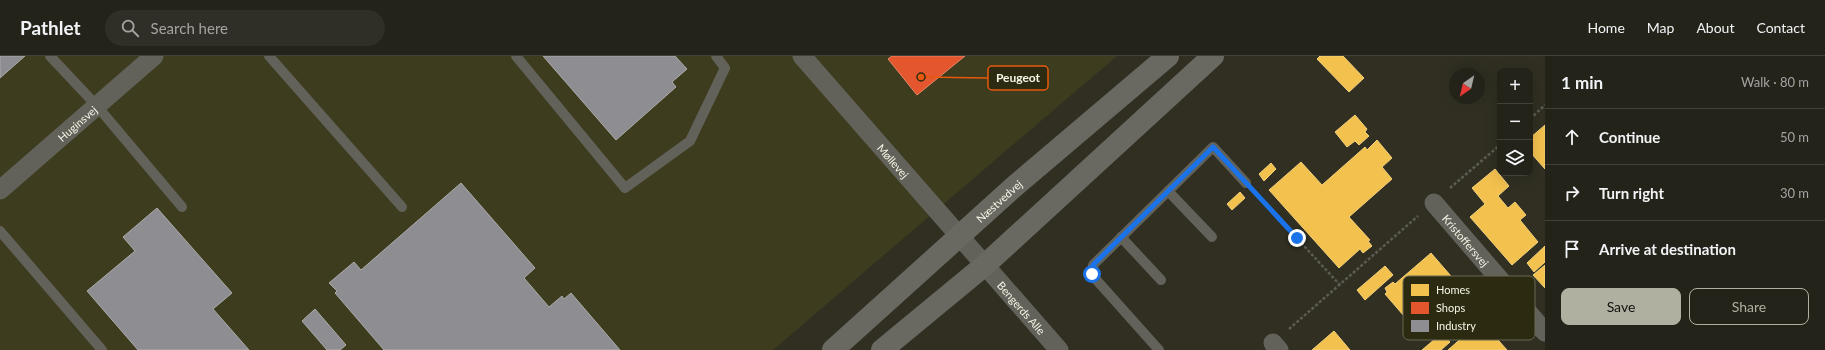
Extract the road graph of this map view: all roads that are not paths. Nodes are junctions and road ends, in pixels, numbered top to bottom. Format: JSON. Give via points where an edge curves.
{"nodes":[{"id":1,"x":50,"y":56,"type":"edge"},
{"id":2,"x":154,"y":56,"type":"edge"},
{"id":3,"x":269,"y":56,"type":"edge"},
{"id":4,"x":516,"y":56,"type":"edge"},
{"id":5,"x":716,"y":56,"type":"edge"},
{"id":6,"x":802,"y":56,"type":"edge"},
{"id":7,"x":1168,"y":56,"type":"edge"},
{"id":8,"x":1213,"y":56,"type":"edge"},
{"id":9,"x":97,"y":106,"type":"junction"},
{"id":10,"x":1246,"y":183,"type":"road end"},
{"id":11,"x":0,"y":190,"type":"edge"},
{"id":12,"x":1168,"y":191,"type":"junction"},
{"id":13,"x":1434,"y":203,"type":"road end"},
{"id":14,"x":182,"y":207,"type":"dead end"},
{"id":15,"x":402,"y":207,"type":"dead end"},
{"id":16,"x":0,"y":231,"type":"edge"},
{"id":17,"x":959,"y":235,"type":"junction"},
{"id":18,"x":1121,"y":237,"type":"junction"},
{"id":19,"x":1212,"y":237,"type":"dead end"},
{"id":20,"x":985,"y":265,"type":"junction"},
{"id":21,"x":1497,"y":276,"type":"edge"},
{"id":22,"x":1161,"y":280,"type":"dead end"},
{"id":23,"x":1535,"y":320,"type":"edge"},
{"id":24,"x":1545,"y":332,"type":"edge"},
{"id":25,"x":102,"y":350,"type":"edge"},
{"id":26,"x":832,"y":350,"type":"edge"},
{"id":27,"x":882,"y":350,"type":"edge"},
{"id":28,"x":1059,"y":350,"type":"edge"},
{"id":29,"x":1159,"y":350,"type":"edge"}],
"edges":[{"from":1,"to":9,"type":"lane"},
{"from":2,"to":9,"type":"street","name":"Huginsvej"},
{"from":3,"to":15,"type":"lane"},
{"from":4,"to":5,"type":"lane","via":[[624,188],[690,141],[724,68]]},
{"from":6,"to":17,"type":"street","name":"Møllevej"},
{"from":7,"to":17,"type":"main road","name":"Næstvedvej"},
{"from":8,"to":20,"type":"main road"},
{"from":9,"to":11,"type":"street","name":"Huginsvej"},
{"from":9,"to":14,"type":"lane"},
{"from":10,"to":12,"type":"lane","via":[[1213,147]]},
{"from":12,"to":18,"type":"lane"},
{"from":12,"to":19,"type":"lane"},
{"from":13,"to":21,"type":"street","name":"Kristoffersvej"},
{"from":16,"to":25,"type":"lane"},
{"from":17,"to":20,"type":"street","name":"Møllevej"},
{"from":17,"to":26,"type":"main road","name":"Næstvedvej"},
{"from":18,"to":22,"type":"lane"},
{"from":18,"to":29,"type":"lane","via":[[1093,265],[1092,274]]},
{"from":20,"to":27,"type":"main road"},
{"from":20,"to":28,"type":"street","name":"Bengerds Alle"},
{"from":23,"to":24,"type":"street","name":"Kristoffersvej"}]}
